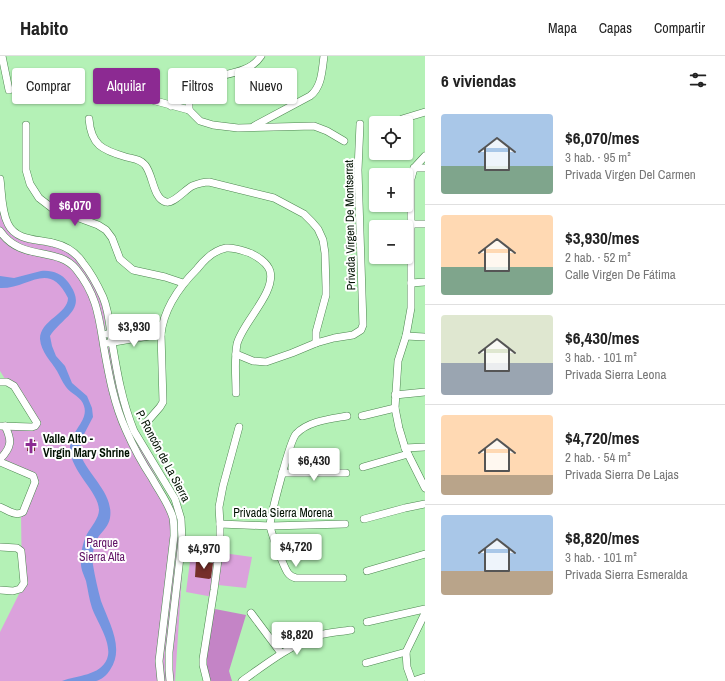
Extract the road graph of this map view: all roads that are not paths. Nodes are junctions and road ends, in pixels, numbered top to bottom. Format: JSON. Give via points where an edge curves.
{"nodes":[{"id":1,"x":2,"y":56,"type":"edge"},
{"id":2,"x":261,"y":56,"type":"edge"},
{"id":3,"x":324,"y":56,"type":"edge"},
{"id":4,"x":227,"y":74,"type":"edge"},
{"id":5,"x":9,"y":90,"type":"dead end"},
{"id":6,"x":160,"y":103,"type":"edge"},
{"id":7,"x":174,"y":104,"type":"edge"},
{"id":8,"x":189,"y":104,"type":"edge"},
{"id":9,"x":171,"y":106,"type":"junction"},
{"id":10,"x":189,"y":110,"type":"junction"},
{"id":11,"x":425,"y":112,"type":"edge"},
{"id":12,"x":412,"y":116,"type":"edge"},
{"id":13,"x":89,"y":119,"type":"dead end"},
{"id":14,"x":360,"y":124,"type":"dead end"},
{"id":15,"x":26,"y":125,"type":"dead end"},
{"id":16,"x":252,"y":127,"type":"junction"},
{"id":17,"x":344,"y":141,"type":"dead end"},
{"id":18,"x":425,"y":156,"type":"edge"},
{"id":19,"x":414,"y":168,"type":"junction"},
{"id":20,"x":425,"y":168,"type":"edge"},
{"id":21,"x":0,"y":179,"type":"edge"},
{"id":22,"x":412,"y":220,"type":"edge"},
{"id":23,"x":413,"y":224,"type":"edge"},
{"id":24,"x":425,"y":224,"type":"edge"},
{"id":25,"x":0,"y":231,"type":"edge"},
{"id":26,"x":411,"y":264,"type":"edge"},
{"id":27,"x":425,"y":282,"type":"edge"},
{"id":28,"x":183,"y":283,"type":"junction"},
{"id":29,"x":411,"y":283,"type":"junction"},
{"id":30,"x":162,"y":325,"type":"junction"},
{"id":31,"x":111,"y":334,"type":"junction"},
{"id":32,"x":161,"y":334,"type":"junction"},
{"id":33,"x":102,"y":335,"type":"junction"},
{"id":34,"x":406,"y":336,"type":"junction"},
{"id":35,"x":425,"y":337,"type":"edge"},
{"id":36,"x":112,"y":342,"type":"junction"},
{"id":37,"x":103,"y":343,"type":"junction"},
{"id":38,"x":316,"y":343,"type":"junction"},
{"id":39,"x":236,"y":354,"type":"junction"},
{"id":40,"x":4,"y":382,"type":"edge"},
{"id":41,"x":425,"y":392,"type":"edge"},
{"id":42,"x":236,"y":393,"type":"dead end"},
{"id":43,"x":395,"y":394,"type":"junction"},
{"id":44,"x":395,"y":408,"type":"junction"},
{"id":45,"x":347,"y":416,"type":"dead end"},
{"id":46,"x":362,"y":416,"type":"dead end"},
{"id":47,"x":146,"y":423,"type":"dead end"},
{"id":48,"x":2,"y":426,"type":"edge"},
{"id":49,"x":239,"y":426,"type":"dead end"},
{"id":50,"x":425,"y":447,"type":"edge"},
{"id":51,"x":407,"y":451,"type":"junction"},
{"id":52,"x":0,"y":460,"type":"edge"},
{"id":53,"x":363,"y":467,"type":"dead end"},
{"id":54,"x":282,"y":473,"type":"junction"},
{"id":55,"x":346,"y":473,"type":"dead end"},
{"id":56,"x":162,"y":478,"type":"junction"},
{"id":57,"x":154,"y":483,"type":"junction"},
{"id":58,"x":425,"y":488,"type":"edge"},
{"id":59,"x":425,"y":504,"type":"edge"},
{"id":60,"x":0,"y":507,"type":"edge"},
{"id":61,"x":364,"y":519,"type":"dead end"},
{"id":62,"x":220,"y":524,"type":"junction"},
{"id":63,"x":345,"y":524,"type":"dead end"},
{"id":64,"x":270,"y":526,"type":"junction"},
{"id":65,"x":0,"y":547,"type":"edge"},
{"id":66,"x":425,"y":554,"type":"edge"},
{"id":67,"x":367,"y":571,"type":"dead end"},
{"id":68,"x":343,"y":578,"type":"dead end"},
{"id":69,"x":0,"y":590,"type":"edge"},
{"id":70,"x":425,"y":609,"type":"edge"},
{"id":71,"x":250,"y":613,"type":"dead end"},
{"id":72,"x":425,"y":613,"type":"edge"},
{"id":73,"x":367,"y":622,"type":"dead end"},
{"id":74,"x":351,"y":630,"type":"dead end"},
{"id":75,"x":406,"y":652,"type":"junction"},
{"id":76,"x":281,"y":653,"type":"junction"},
{"id":77,"x":366,"y":663,"type":"dead end"},
{"id":78,"x":425,"y":676,"type":"edge"},
{"id":79,"x":160,"y":681,"type":"edge"},
{"id":80,"x":170,"y":681,"type":"edge"},
{"id":81,"x":208,"y":681,"type":"edge"},
{"id":82,"x":242,"y":681,"type":"edge"},
{"id":83,"x":413,"y":681,"type":"edge"}],
"edges":[{"from":1,"to":5,"type":"street"},
{"from":2,"to":4,"type":"street","via":[[258,62],[246,69]]},
{"from":3,"to":16,"type":"street","via":[[315,92]]},
{"from":6,"to":9,"type":"street"},
{"from":7,"to":9,"type":"street"},
{"from":8,"to":10,"type":"street"},
{"from":9,"to":10,"type":"street"},
{"from":10,"to":16,"type":"street","via":[[200,121],[213,125]]},
{"from":11,"to":12,"type":"street"},
{"from":13,"to":38,"type":"street","via":[[92,136],[97,145],[145,165],[160,199],[164,201],[172,201],[191,187],[209,182],[274,198],[295,208],[312,222],[323,240],[325,253],[326,295]]},
{"from":14,"to":38,"type":"street","name":"Privada Virgen De Montserrat","via":[[358,170],[362,330],[356,334]]},
{"from":15,"to":28,"type":"street","via":[[26,170],[30,184],[39,198],[52,208],[106,230],[120,258],[132,270]]},
{"from":16,"to":17,"type":"street","via":[[314,126]]},
{"from":18,"to":19,"type":"street"},
{"from":19,"to":20,"type":"street"},
{"from":19,"to":22,"type":"street","via":[[410,188]]},
{"from":21,"to":31,"type":"street","name":"P. Roncón de La Sierra","via":[[9,227],[21,236],[60,245],[78,256],[103,298]]},
{"from":23,"to":24,"type":"street"},
{"from":25,"to":33,"type":"street","name":"P. Roncón de La Sierra","via":[[6,240],[16,246],[56,257],[75,267],[95,301]]},
{"from":26,"to":29,"type":"street"},
{"from":27,"to":29,"type":"street"},
{"from":28,"to":30,"type":"street"},
{"from":28,"to":39,"type":"street","via":[[205,260],[226,248],[240,250],[263,260],[270,271],[269,285],[264,299],[243,330]]},
{"from":29,"to":34,"type":"street","via":[[411,308]]},
{"from":30,"to":31,"type":"street"},
{"from":30,"to":32,"type":"street"},
{"from":31,"to":33,"type":"street"},
{"from":31,"to":36,"type":"street","name":"P. Roncón de La Sierra"},
{"from":32,"to":36,"type":"street"},
{"from":32,"to":47,"type":"street","via":[[163,402]]},
{"from":33,"to":37,"type":"street","name":"P. Roncón de La Sierra"},
{"from":34,"to":35,"type":"street"},
{"from":34,"to":43,"type":"street","via":[[398,361]]},
{"from":36,"to":37,"type":"street"},
{"from":36,"to":56,"type":"street","name":"P. Roncón de La Sierra","via":[[121,391],[134,431]]},
{"from":37,"to":57,"type":"street","name":"P. Roncón de La Sierra","via":[[121,418]]},
{"from":38,"to":39,"type":"street","via":[[266,362],[254,361]]},
{"from":39,"to":42,"type":"street"},
{"from":40,"to":48,"type":"street","via":[[17,389],[37,421],[32,427]]},
{"from":41,"to":43,"type":"street"},
{"from":43,"to":44,"type":"street"},
{"from":44,"to":46,"type":"street"},
{"from":44,"to":51,"type":"street"},
{"from":45,"to":54,"type":"street","via":[[320,422],[295,434]]},
{"from":48,"to":52,"type":"street","via":[[10,441],[9,448]]},
{"from":49,"to":62,"type":"street","via":[[218,507]]},
{"from":50,"to":51,"type":"street"},
{"from":51,"to":53,"type":"street"},
{"from":51,"to":58,"type":"street"},
{"from":52,"to":60,"type":"street","via":[[35,477],[23,512],[17,515]]},
{"from":54,"to":55,"type":"street"},
{"from":54,"to":64,"type":"street"},
{"from":56,"to":57,"type":"street"},
{"from":56,"to":80,"type":"street","name":"P. Roncón de La Sierra","via":[[178,506],[182,528],[169,652]]},
{"from":57,"to":79,"type":"street","name":"P. Roncón de La Sierra","via":[[168,506],[174,526],[159,661]]},
{"from":59,"to":61,"type":"street"},
{"from":62,"to":64,"type":"street","name":"Privada Sierra Morena"},
{"from":62,"to":81,"type":"street","via":[[218,568],[203,659]]},
{"from":63,"to":64,"type":"street","name":"Privada Sierra Morena"},
{"from":64,"to":68,"type":"street","via":[[290,576]]},
{"from":65,"to":69,"type":"street","via":[[19,548],[24,583],[20,589]]},
{"from":66,"to":67,"type":"street"},
{"from":70,"to":73,"type":"street"},
{"from":71,"to":76,"type":"street"},
{"from":72,"to":75,"type":"street"},
{"from":74,"to":76,"type":"street","via":[[317,636]]},
{"from":75,"to":77,"type":"street"},
{"from":75,"to":83,"type":"street","via":[[407,667]]},
{"from":76,"to":82,"type":"street"},
{"from":78,"to":83,"type":"street"}]}
